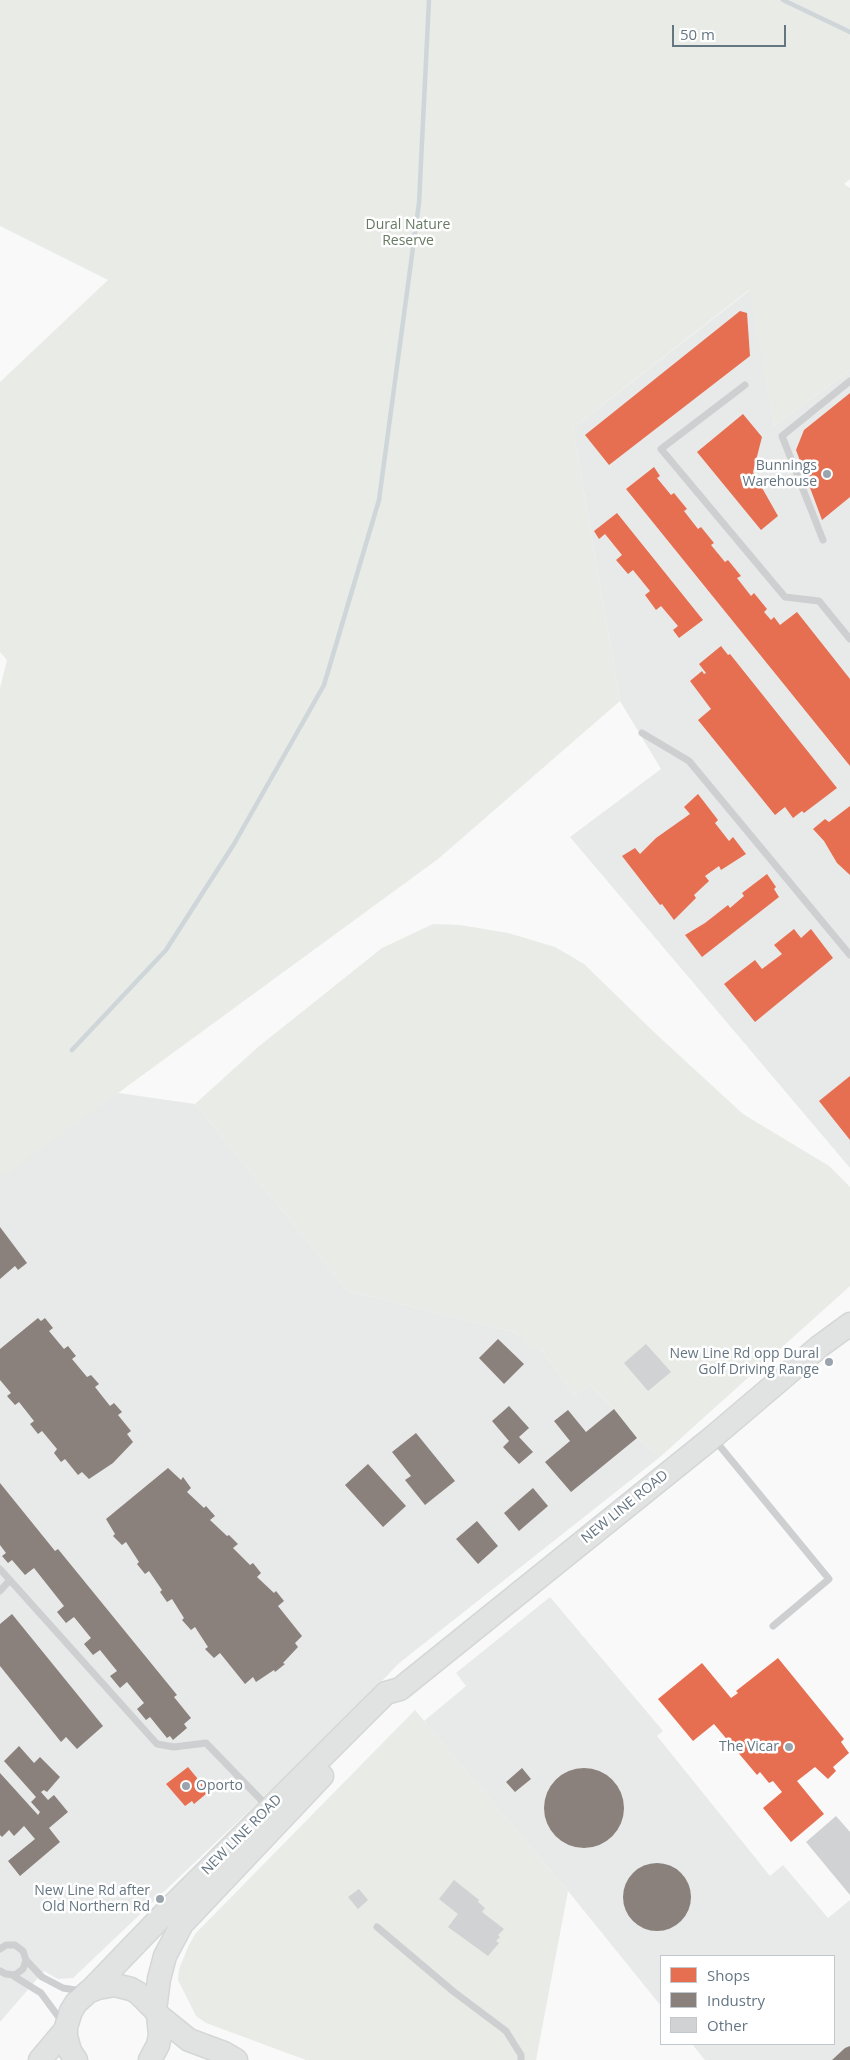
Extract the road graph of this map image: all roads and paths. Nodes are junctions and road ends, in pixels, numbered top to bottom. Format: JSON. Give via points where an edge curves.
{"nodes":[{"id":1,"x":850,"y":381,"type":"edge"},
{"id":2,"x":745,"y":385,"type":"dead end"},
{"id":3,"x":823,"y":540,"type":"dead end"},
{"id":4,"x":850,"y":639,"type":"edge"},
{"id":5,"x":642,"y":733,"type":"dead end"},
{"id":6,"x":850,"y":955,"type":"edge"},
{"id":7,"x":850,"y":1324,"type":"edge"},
{"id":8,"x":712,"y":1437,"type":"junction"},
{"id":9,"x":0,"y":1569,"type":"edge"},
{"id":10,"x":10,"y":1580,"type":"junction"},
{"id":11,"x":0,"y":1591,"type":"edge"},
{"id":12,"x":773,"y":1626,"type":"dead end"},
{"id":13,"x":400,"y":1689,"type":"junction"},
{"id":14,"x":269,"y":1808,"type":"junction"},
{"id":15,"x":377,"y":1927,"type":"dead end"},
{"id":16,"x":0,"y":1949,"type":"edge"},
{"id":17,"x":26,"y":1960,"type":"junction"},
{"id":18,"x":0,"y":1972,"type":"edge"},
{"id":19,"x":12,"y":1975,"type":"junction"},
{"id":20,"x":89,"y":1991,"type":"junction"},
{"id":21,"x":157,"y":2013,"type":"junction"},
{"id":22,"x":66,"y":2028,"type":"junction"},
{"id":23,"x":40,"y":2060,"type":"edge"},
{"id":24,"x":76,"y":2060,"type":"edge"},
{"id":25,"x":150,"y":2060,"type":"edge"},
{"id":26,"x":236,"y":2060,"type":"edge"},
{"id":27,"x":521,"y":2060,"type":"edge"}],
"edges":[{"from":1,"to":3,"type":"lane","via":[[782,436]]},
{"from":2,"to":4,"type":"lane","via":[[661,449],[785,598],[819,601]]},
{"from":5,"to":6,"type":"lane","via":[[689,761]]},
{"from":7,"to":8,"type":"main road","name":"NEW LINE ROAD"},
{"from":8,"to":12,"type":"lane","via":[[829,1579]]},
{"from":8,"to":13,"type":"main road","name":"NEW LINE ROAD"},
{"from":9,"to":10,"type":"lane"},
{"from":10,"to":11,"type":"lane"},
{"from":10,"to":14,"type":"lane","via":[[156,1744],[174,1747],[206,1743]]},
{"from":13,"to":14,"type":"main road","name":"NEW LINE ROAD","via":[[386,1693]]},
{"from":13,"to":21,"type":"main road","name":"NEW LINE ROAD","via":[[396,1701],[182,1924],[165,1956]]},
{"from":14,"to":20,"type":"main road","name":"NEW LINE ROAD"},
{"from":15,"to":27,"type":"lane","via":[[506,2031]]},
{"from":16,"to":17,"type":"lane","via":[[15,1945],[23,1951]]},
{"from":17,"to":19,"type":"lane","via":[[23,1969]]},
{"from":17,"to":20,"type":"lane","via":[[42,1977],[63,1988]]},
{"from":18,"to":19,"type":"lane"},
{"from":19,"to":22,"type":"lane","via":[[41,1993]]},
{"from":20,"to":21,"type":"main road","via":[[106,1986],[123,1987],[138,1993]]},
{"from":20,"to":22,"type":"main road","name":"NEW LINE ROAD","via":[[71,2011]]},
{"from":21,"to":25,"type":"main road","name":"NEW LINE ROAD","via":[[160,2035]]},
{"from":21,"to":26,"type":"main road","via":[[189,2040]]},
{"from":22,"to":23,"type":"main road","name":"NEW LINE ROAD"},
{"from":22,"to":24,"type":"main road","via":[[68,2044]]}]}
